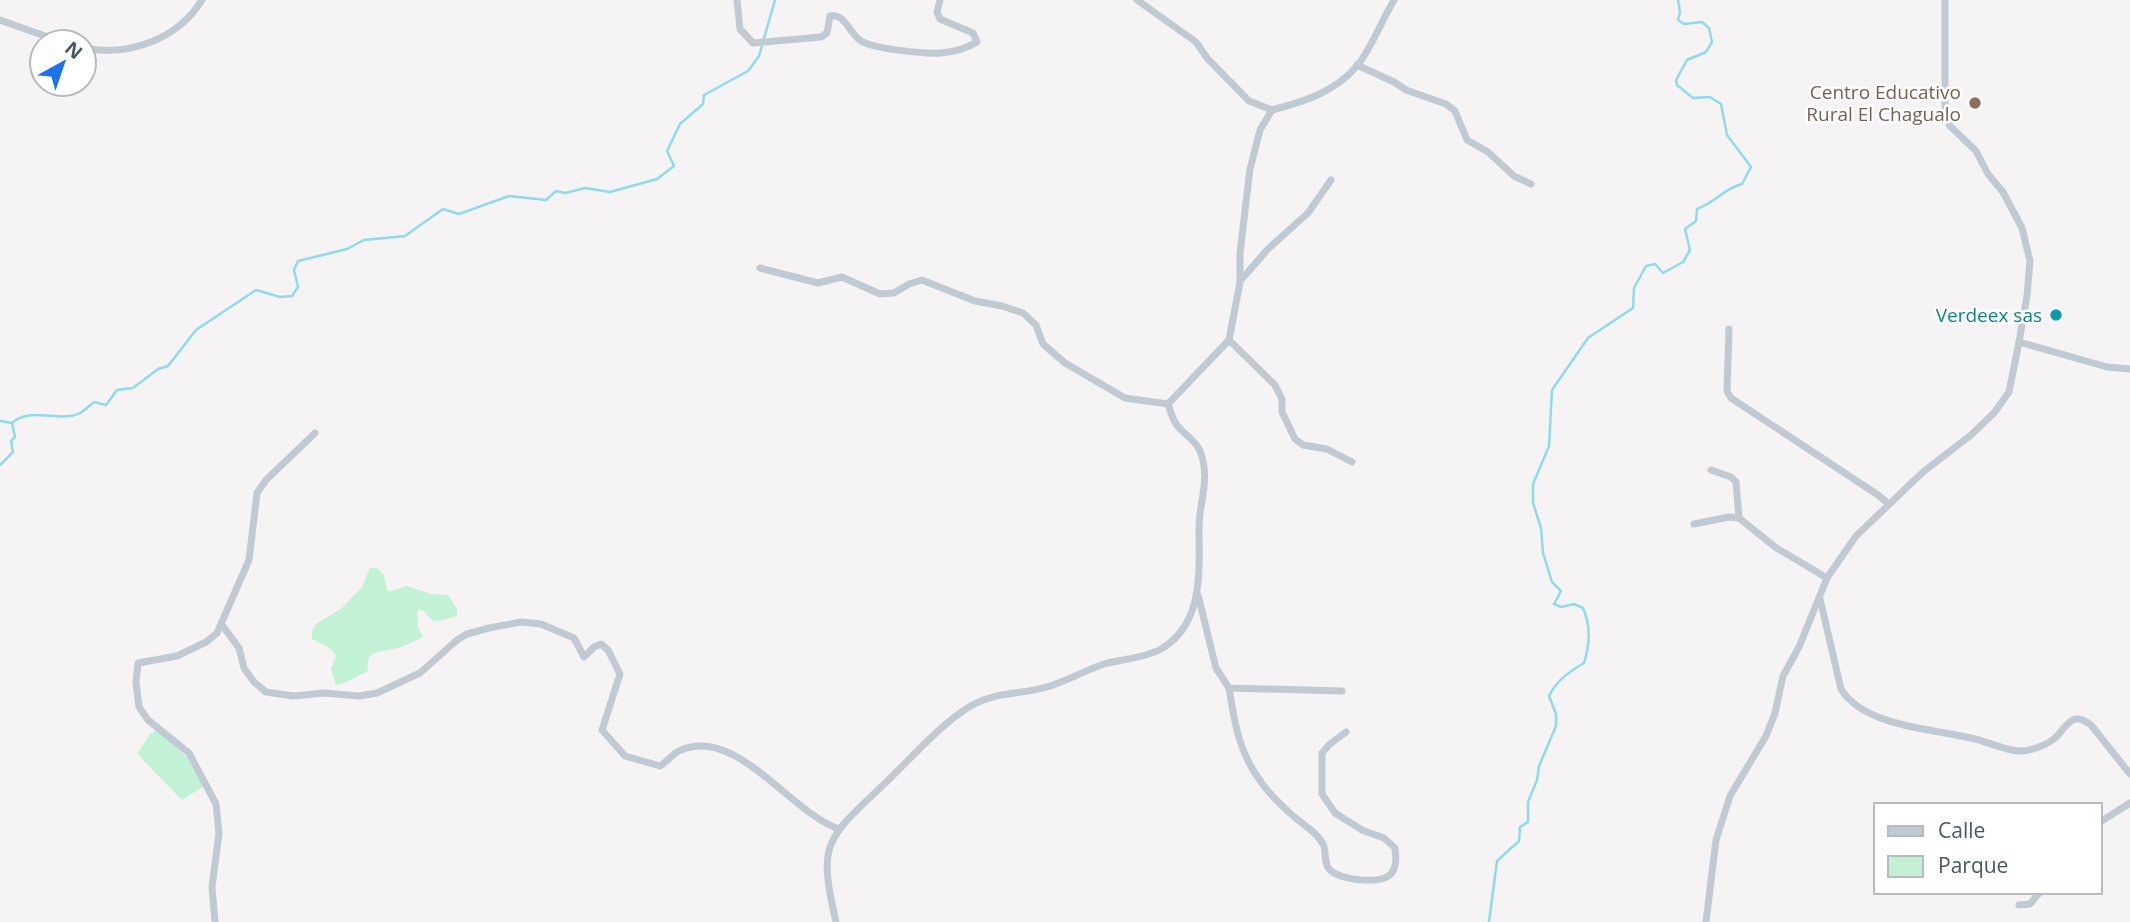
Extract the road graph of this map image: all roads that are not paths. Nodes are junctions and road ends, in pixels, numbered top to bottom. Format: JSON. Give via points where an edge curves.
{"nodes":[{"id":1,"x":202,"y":0,"type":"edge"},
{"id":2,"x":737,"y":0,"type":"edge"},
{"id":3,"x":940,"y":0,"type":"edge"},
{"id":4,"x":1137,"y":0,"type":"edge"},
{"id":5,"x":1394,"y":0,"type":"edge"},
{"id":6,"x":1945,"y":0,"type":"edge"},
{"id":7,"x":0,"y":20,"type":"edge"},
{"id":8,"x":28,"y":30,"type":"edge"},
{"id":9,"x":98,"y":51,"type":"edge"},
{"id":10,"x":1357,"y":65,"type":"junction"},
{"id":11,"x":1272,"y":110,"type":"junction"},
{"id":12,"x":1331,"y":180,"type":"dead end"},
{"id":13,"x":1531,"y":184,"type":"dead end"},
{"id":14,"x":760,"y":268,"type":"dead end"},
{"id":15,"x":1240,"y":282,"type":"junction"},
{"id":16,"x":1729,"y":329,"type":"dead end"},
{"id":17,"x":1229,"y":340,"type":"junction"},
{"id":18,"x":2019,"y":342,"type":"junction"},
{"id":19,"x":2130,"y":369,"type":"edge"},
{"id":20,"x":1168,"y":404,"type":"junction"},
{"id":21,"x":314,"y":433,"type":"dead end"},
{"id":22,"x":1352,"y":463,"type":"dead end"},
{"id":23,"x":1711,"y":470,"type":"dead end"},
{"id":24,"x":1889,"y":504,"type":"junction"},
{"id":25,"x":1739,"y":518,"type":"junction"},
{"id":26,"x":1694,"y":523,"type":"dead end"},
{"id":27,"x":1827,"y":578,"type":"junction"},
{"id":28,"x":1198,"y":595,"type":"junction"},
{"id":29,"x":1820,"y":599,"type":"junction"},
{"id":30,"x":222,"y":625,"type":"junction"},
{"id":31,"x":1229,"y":688,"type":"junction"},
{"id":32,"x":1342,"y":691,"type":"dead end"},
{"id":33,"x":1346,"y":732,"type":"dead end"},
{"id":34,"x":2130,"y":774,"type":"edge"},
{"id":35,"x":2130,"y":803,"type":"edge"},
{"id":36,"x":2102,"y":821,"type":"edge"},
{"id":37,"x":839,"y":829,"type":"junction"},
{"id":38,"x":2038,"y":894,"type":"edge"},
{"id":39,"x":2019,"y":905,"type":"dead end"},
{"id":40,"x":215,"y":922,"type":"edge"},
{"id":41,"x":836,"y":922,"type":"edge"},
{"id":42,"x":1706,"y":922,"type":"edge"}],
"edges":[{"from":1,"to":9,"type":"street","via":[[195,12],[164,37],[143,46]]},
{"from":2,"to":3,"type":"street","via":[[740,29],[753,43],[821,37],[827,33],[830,16],[837,14],[864,43],[942,53],[977,42],[973,33],[940,19]]},
{"from":4,"to":11,"type":"street","via":[[1195,42],[1249,101]]},
{"from":5,"to":10,"type":"street"},
{"from":6,"to":18,"type":"street","via":[[1945,110],[1950,125],[1976,151],[2022,228],[2029,261]]},
{"from":7,"to":8,"type":"street"},
{"from":10,"to":11,"type":"street","via":[[1339,83],[1306,102]]},
{"from":10,"to":13,"type":"street","via":[[1446,104],[1455,111],[1467,140]]},
{"from":11,"to":15,"type":"street","via":[[1260,131],[1250,169]]},
{"from":12,"to":15,"type":"street","via":[[1308,213]]},
{"from":14,"to":20,"type":"street","via":[[818,283],[842,277],[880,294],[922,280],[975,301],[1024,313],[1036,325],[1044,344],[1065,363],[1125,398]]},
{"from":15,"to":17,"type":"street"},
{"from":16,"to":24,"type":"street","via":[[1727,391],[1731,398]]},
{"from":17,"to":20,"type":"street"},
{"from":17,"to":22,"type":"street","via":[[1275,385],[1295,439]]},
{"from":18,"to":19,"type":"street","via":[[2107,368]]},
{"from":18,"to":24,"type":"street","via":[[2009,392],[1994,413]]},
{"from":20,"to":28,"type":"street","via":[[1175,423],[1199,449],[1207,478],[1199,525]]},
{"from":21,"to":30,"type":"street","via":[[257,493],[249,560]]},
{"from":23,"to":25,"type":"street","via":[[1736,482]]},
{"from":24,"to":27,"type":"street","via":[[1856,536]]},
{"from":25,"to":26,"type":"street"},
{"from":25,"to":27,"type":"street","via":[[1774,547]]},
{"from":27,"to":29,"type":"street"},
{"from":28,"to":31,"type":"street","via":[[1216,668]]},
{"from":28,"to":37,"type":"street","via":[[1174,639],[1159,650],[1049,686],[995,695],[969,707]]},
{"from":29,"to":34,"type":"street","via":[[1841,689],[1858,707],[1895,722],[2021,751],[2057,737],[2074,719],[2085,720]]},
{"from":29,"to":42,"type":"street","via":[[1783,676],[1766,736],[1730,796],[1716,840]]},
{"from":30,"to":37,"type":"street","via":[[239,648],[244,668],[266,692],[359,696],[377,693],[420,673],[467,634],[521,622],[541,624],[574,638],[584,657],[601,644],[608,650],[620,674],[602,730],[625,756],[660,766],[684,748],[724,751],[762,773],[824,824]]},
{"from":30,"to":40,"type":"street","via":[[199,647],[138,663],[136,683],[139,707],[188,753],[216,804]]},
{"from":31,"to":32,"type":"street"},
{"from":31,"to":33,"type":"street","via":[[1237,737],[1258,779],[1324,845],[1330,870],[1359,880],[1382,880],[1392,873],[1395,848],[1335,814],[1322,794],[1322,753]]},
{"from":35,"to":36,"type":"street"},
{"from":37,"to":41,"type":"street","via":[[828,847],[826,863]]},
{"from":38,"to":39,"type":"street","via":[[2030,904]]}]}
